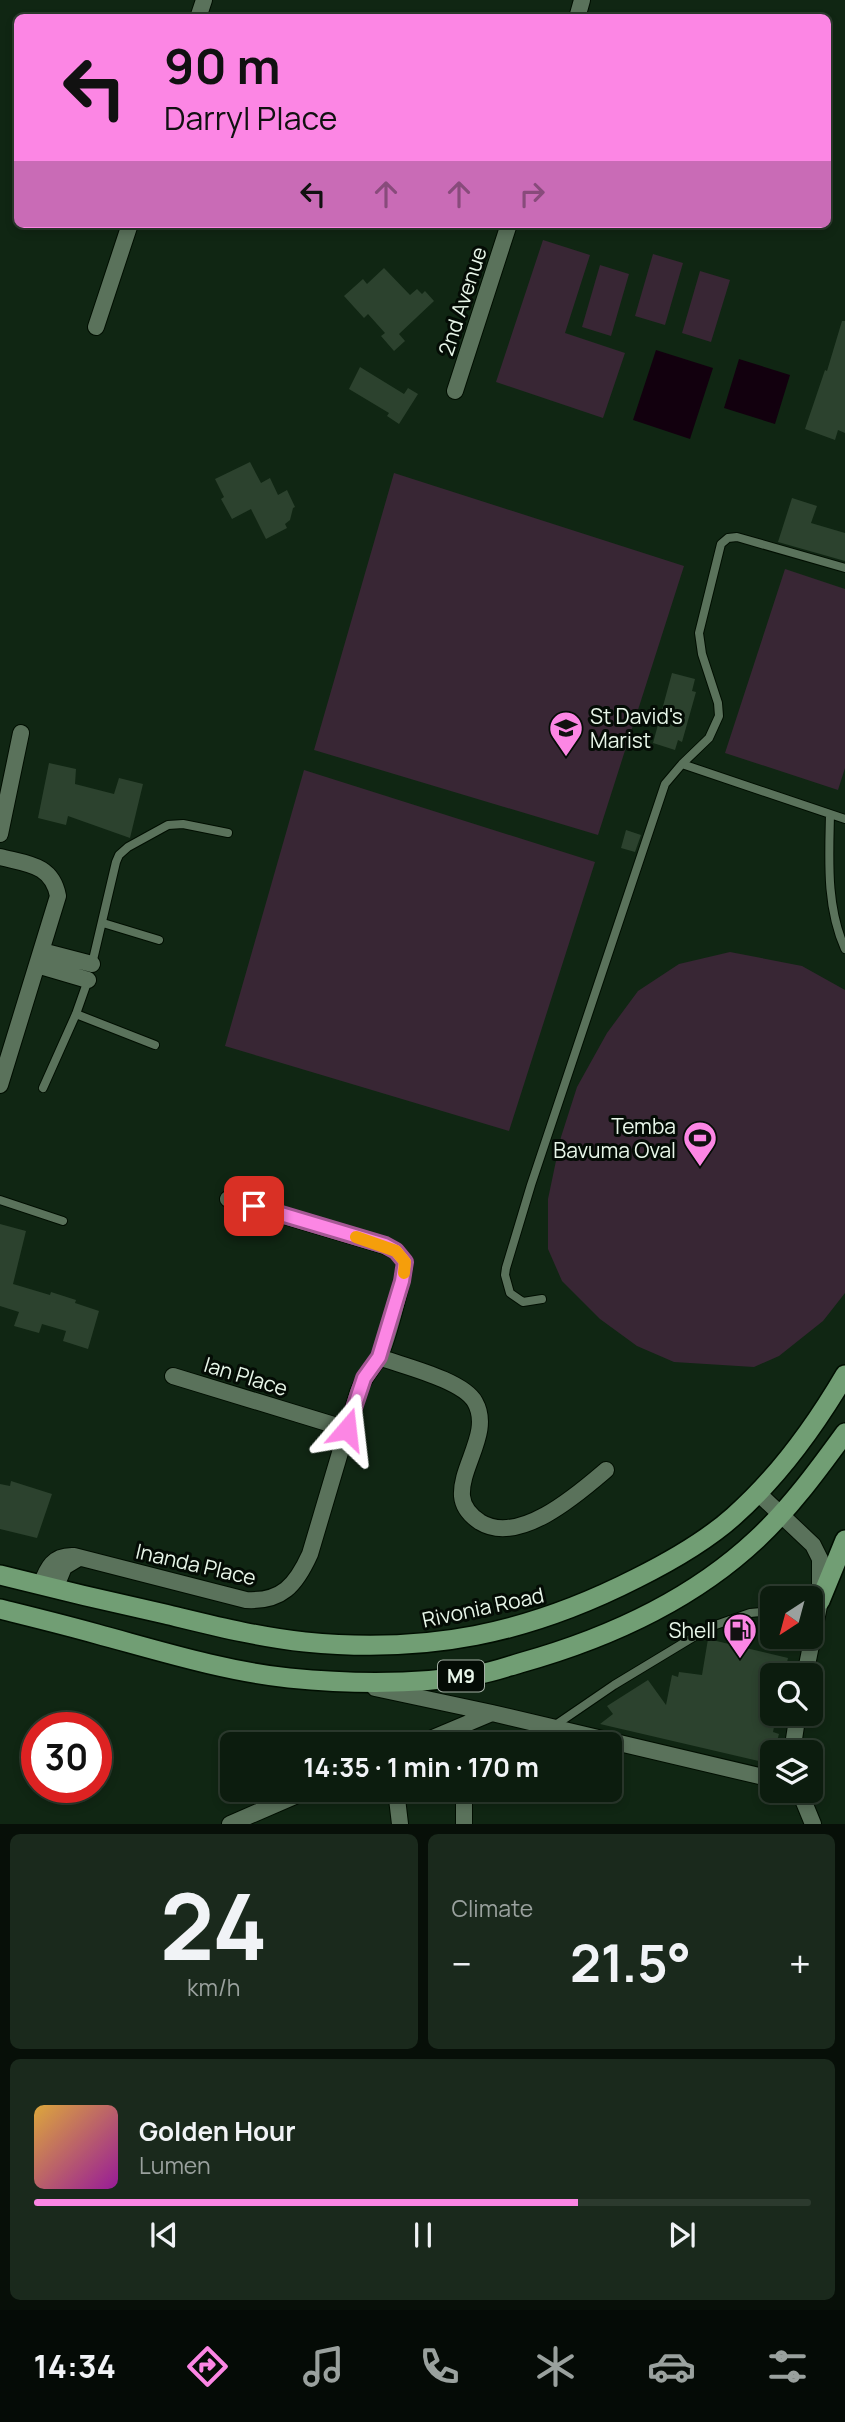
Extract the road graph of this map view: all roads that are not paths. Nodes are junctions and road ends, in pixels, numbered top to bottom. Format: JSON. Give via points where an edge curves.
{"nodes":[{"id":1,"x":129,"y":228,"type":"edge"},
{"id":2,"x":508,"y":228,"type":"edge"},
{"id":3,"x":96,"y":327,"type":"dead end"},
{"id":4,"x":455,"y":391,"type":"dead end"},
{"id":5,"x":845,"y":568,"type":"edge"},
{"id":6,"x":21,"y":733,"type":"dead end"},
{"id":7,"x":682,"y":764,"type":"junction"},
{"id":8,"x":830,"y":814,"type":"junction"},
{"id":9,"x":845,"y":819,"type":"edge"},
{"id":10,"x":228,"y":833,"type":"dead end"},
{"id":11,"x":0,"y":834,"type":"edge"},
{"id":12,"x":0,"y":857,"type":"edge"},
{"id":13,"x":103,"y":923,"type":"junction"},
{"id":14,"x":159,"y":940,"type":"dead end"},
{"id":15,"x":845,"y":949,"type":"edge"},
{"id":16,"x":39,"y":958,"type":"junction"},
{"id":17,"x":86,"y":968,"type":"junction"},
{"id":18,"x":76,"y":1014,"type":"junction"},
{"id":19,"x":155,"y":1045,"type":"dead end"},
{"id":20,"x":0,"y":1085,"type":"edge"},
{"id":21,"x":43,"y":1088,"type":"dead end"},
{"id":22,"x":228,"y":1199,"type":"dead end"},
{"id":23,"x":0,"y":1200,"type":"edge"},
{"id":24,"x":63,"y":1221,"type":"dead end"},
{"id":25,"x":542,"y":1299,"type":"dead end"},
{"id":26,"x":379,"y":1357,"type":"junction"},
{"id":27,"x":845,"y":1375,"type":"edge"},
{"id":28,"x":173,"y":1376,"type":"dead end"},
{"id":29,"x":845,"y":1391,"type":"edge"},
{"id":30,"x":823,"y":1412,"type":"junction"},
{"id":31,"x":347,"y":1429,"type":"junction"},
{"id":32,"x":845,"y":1433,"type":"edge"},
{"id":33,"x":606,"y":1470,"type":"dead end"},
{"id":34,"x":757,"y":1492,"type":"junction"},
{"id":35,"x":781,"y":1516,"type":"junction"},
{"id":36,"x":845,"y":1540,"type":"edge"},
{"id":37,"x":0,"y":1575,"type":"edge"},
{"id":38,"x":820,"y":1586,"type":"edge"},
{"id":39,"x":48,"y":1587,"type":"junction"},
{"id":40,"x":823,"y":1594,"type":"edge"},
{"id":41,"x":0,"y":1608,"type":"edge"},
{"id":42,"x":760,"y":1612,"type":"edge"},
{"id":43,"x":347,"y":1682,"type":"junction"},
{"id":44,"x":492,"y":1713,"type":"junction"},
{"id":45,"x":551,"y":1728,"type":"junction"},
{"id":46,"x":462,"y":1732,"type":"edge"},
{"id":47,"x":760,"y":1776,"type":"edge"},
{"id":48,"x":281,"y":1802,"type":"edge"},
{"id":49,"x":397,"y":1802,"type":"edge"},
{"id":50,"x":464,"y":1802,"type":"edge"},
{"id":51,"x":804,"y":1803,"type":"edge"},
{"id":52,"x":230,"y":1824,"type":"edge"},
{"id":53,"x":400,"y":1824,"type":"edge"},
{"id":54,"x":464,"y":1824,"type":"edge"},
{"id":55,"x":813,"y":1824,"type":"edge"}],
"edges":[{"from":1,"to":3,"type":"street"},
{"from":2,"to":4,"type":"street","name":"2nd Avenue"},
{"from":5,"to":7,"type":"lane","via":[[737,537],[721,544],[699,633],[719,716],[709,738]]},
{"from":6,"to":11,"type":"street"},
{"from":7,"to":8,"type":"lane"},
{"from":7,"to":25,"type":"lane","via":[[665,784],[506,1268],[510,1293],[523,1302]]},
{"from":8,"to":9,"type":"lane"},
{"from":8,"to":15,"type":"lane","via":[[832,906]]},
{"from":10,"to":13,"type":"lane","via":[[168,825],[128,846],[116,862]]},
{"from":12,"to":16,"type":"street","via":[[45,871],[56,887],[56,906]]},
{"from":13,"to":14,"type":"lane"},
{"from":13,"to":17,"type":"lane"},
{"from":16,"to":17,"type":"street"},
{"from":16,"to":20,"type":"street"},
{"from":17,"to":18,"type":"lane"},
{"from":18,"to":19,"type":"lane"},
{"from":18,"to":21,"type":"lane"},
{"from":22,"to":26,"type":"street","name":"Inanda Place","via":[[396,1251],[405,1262],[402,1281]]},
{"from":23,"to":24,"type":"lane"},
{"from":26,"to":31,"type":"street","name":"Inanda Place","via":[[364,1378]]},
{"from":26,"to":33,"type":"street","via":[[456,1385],[476,1403],[478,1432],[462,1498],[474,1518],[486,1526],[502,1529],[540,1517]]},
{"from":27,"to":30,"type":"main road","name":"Rivonia Road","number":"M9"},
{"from":28,"to":31,"type":"street","name":"Ian Place"},
{"from":29,"to":30,"type":"main road"},
{"from":30,"to":34,"type":"main road","name":"Rivonia Road","number":"M9"},
{"from":31,"to":39,"type":"street","name":"Inanda Place","via":[[310,1554],[283,1593],[271,1599],[246,1600],[63,1557],[46,1571]]},
{"from":32,"to":35,"type":"main road","number":"M9"},
{"from":34,"to":35,"type":"street"},
{"from":34,"to":39,"type":"main road","name":"Rivonia Road","number":"M9","via":[[711,1535],[679,1556],[563,1613],[431,1644],[303,1642],[239,1632]]},
{"from":35,"to":38,"type":"street","via":[[813,1545],[820,1559]]},
{"from":35,"to":43,"type":"main road","number":"M9","via":[[714,1573],[611,1632],[480,1674],[423,1681]]},
{"from":36,"to":40,"type":"main road"},
{"from":37,"to":39,"type":"main road","name":"Rivonia Road","number":"M9"},
{"from":41,"to":43,"type":"main road","number":"M9","via":[[219,1666]]},
{"from":42,"to":45,"type":"lane","via":[[710,1627]]},
{"from":43,"to":44,"type":"street"},
{"from":44,"to":45,"type":"street"},
{"from":44,"to":46,"type":"street"},
{"from":45,"to":47,"type":"street"},
{"from":48,"to":52,"type":"street"},
{"from":49,"to":53,"type":"street"},
{"from":50,"to":54,"type":"street"},
{"from":51,"to":55,"type":"street"}]}
